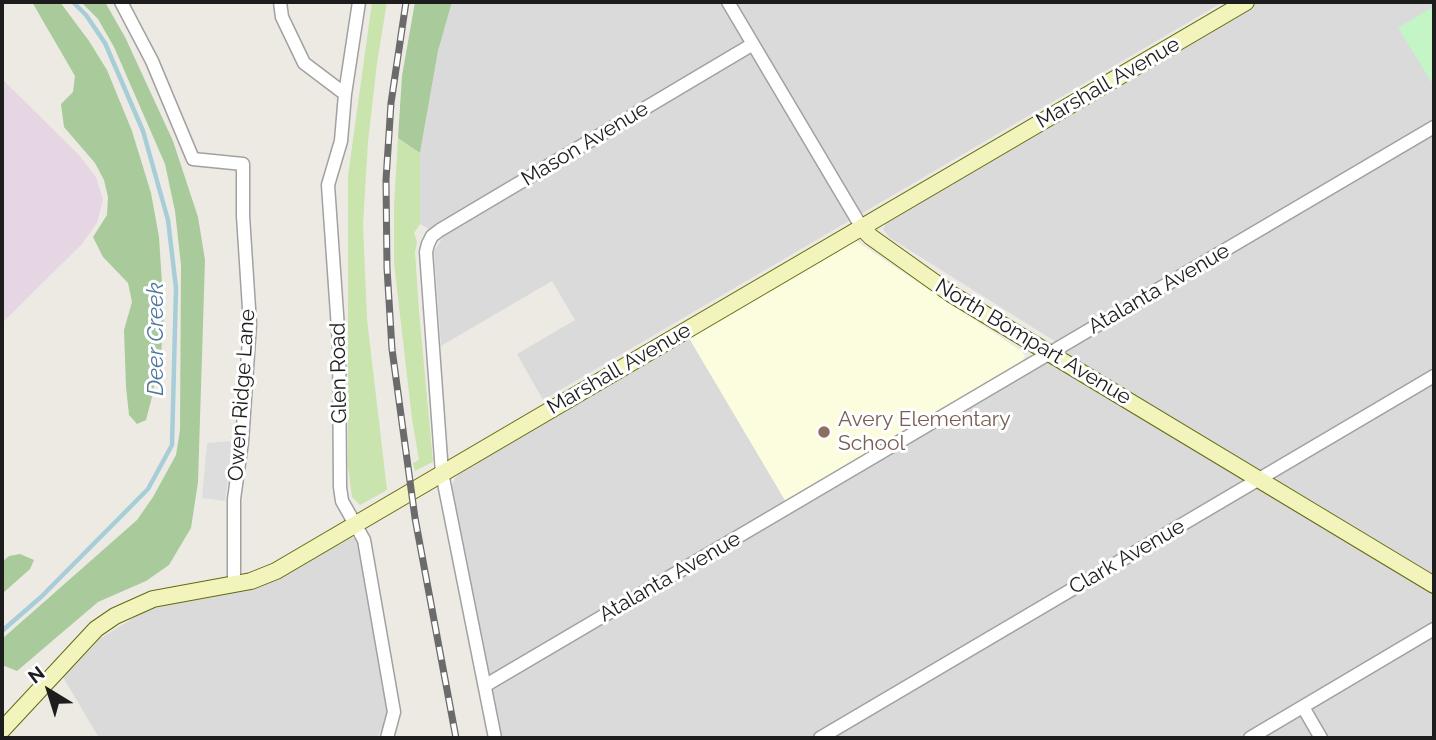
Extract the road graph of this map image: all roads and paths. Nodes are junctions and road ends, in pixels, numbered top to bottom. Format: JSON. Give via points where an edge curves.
{"nodes":[{"id":1,"x":121,"y":2,"type":"edge"},
{"id":2,"x":280,"y":2,"type":"edge"},
{"id":3,"x":359,"y":2,"type":"edge"},
{"id":4,"x":728,"y":2,"type":"edge"},
{"id":5,"x":1246,"y":2,"type":"edge"},
{"id":6,"x":753,"y":44,"type":"junction"},
{"id":7,"x":345,"y":94,"type":"junction"},
{"id":8,"x":1434,"y":127,"type":"edge"},
{"id":9,"x":862,"y":228,"type":"junction"},
{"id":10,"x":1050,"y":353,"type":"junction"},
{"id":11,"x":1434,"y":376,"type":"edge"},
{"id":12,"x":442,"y":472,"type":"junction"},
{"id":13,"x":1260,"y":479,"type":"junction"},
{"id":14,"x":356,"y":523,"type":"junction"},
{"id":15,"x":234,"y":584,"type":"junction"},
{"id":16,"x":1434,"y":585,"type":"edge"},
{"id":17,"x":1434,"y":629,"type":"edge"},
{"id":18,"x":486,"y":685,"type":"junction"},
{"id":19,"x":1303,"y":707,"type":"junction"},
{"id":20,"x":2,"y":730,"type":"edge"},
{"id":21,"x":387,"y":738,"type":"edge"},
{"id":22,"x":495,"y":738,"type":"edge"},
{"id":23,"x":820,"y":738,"type":"edge"},
{"id":24,"x":1250,"y":738,"type":"edge"},
{"id":25,"x":1321,"y":738,"type":"edge"}],
"edges":[{"from":1,"to":15,"type":"street","name":"Owen Ridge Lane","via":[[152,61],[193,159],[243,164],[250,324],[234,499]]},
{"from":2,"to":7,"type":"street","via":[[282,17],[304,63]]},
{"from":3,"to":7,"type":"street","name":"Glen Road"},
{"from":4,"to":6,"type":"street","name":"North Bompart Avenue"},
{"from":5,"to":9,"type":"street","name":"Marshall Avenue"},
{"from":6,"to":9,"type":"street","name":"North Bompart Avenue"},
{"from":6,"to":12,"type":"street","name":"Mason Avenue","via":[[432,236],[426,252]]},
{"from":7,"to":14,"type":"street","name":"Glen Road","via":[[341,141],[328,185],[340,343],[340,487],[342,501]]},
{"from":8,"to":10,"type":"street","name":"Atalanta Avenue"},
{"from":9,"to":10,"type":"street","name":"North Bompart Avenue","via":[[951,294]]},
{"from":9,"to":12,"type":"street","name":"Marshall Avenue"},
{"from":10,"to":13,"type":"street","name":"North Bompart Avenue"},
{"from":10,"to":18,"type":"street","name":"Atalanta Avenue"},
{"from":11,"to":13,"type":"street","name":"Clark Avenue"},
{"from":12,"to":14,"type":"street","name":"Marshall Avenue"},
{"from":12,"to":18,"type":"street"},
{"from":13,"to":16,"type":"street","name":"North Bompart Avenue"},
{"from":13,"to":23,"type":"street","name":"Clark Avenue"},
{"from":14,"to":15,"type":"street","name":"Marshall Avenue","via":[[265,577]]},
{"from":14,"to":21,"type":"street","name":"Glen Road","via":[[364,540],[394,712]]},
{"from":15,"to":20,"type":"street","name":"Marshall Avenue","via":[[153,599],[104,622]]},
{"from":17,"to":19,"type":"street"},
{"from":18,"to":22,"type":"street"},
{"from":19,"to":24,"type":"street"},
{"from":19,"to":25,"type":"street"}]}
